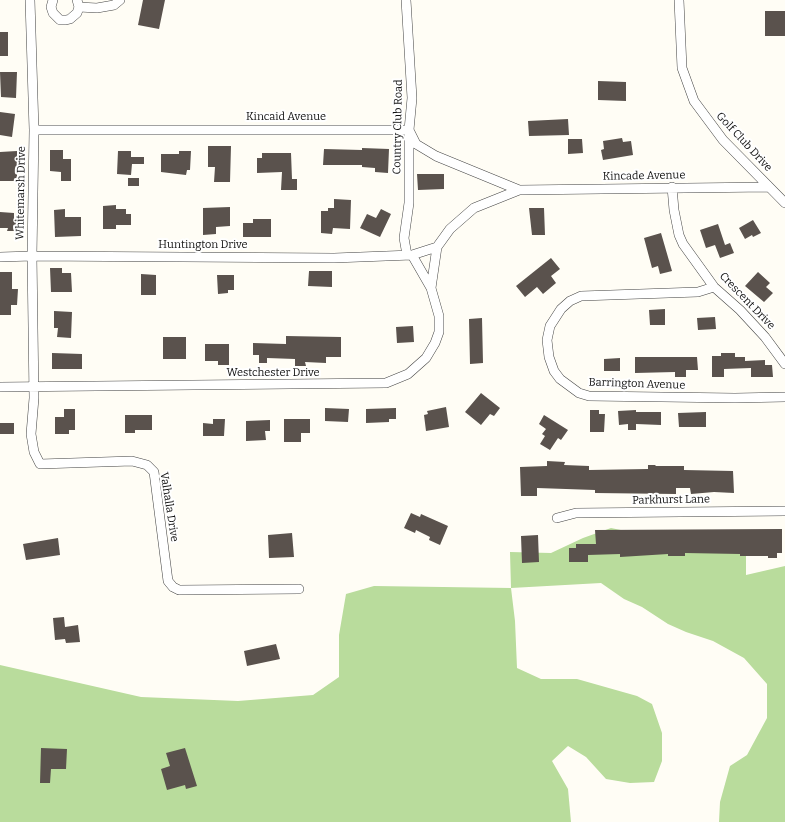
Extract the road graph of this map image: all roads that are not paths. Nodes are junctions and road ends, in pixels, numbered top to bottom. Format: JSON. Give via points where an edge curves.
{"nodes":[{"id":1,"x":30,"y":0,"type":"edge"},
{"id":2,"x":53,"y":0,"type":"edge"},
{"id":3,"x":120,"y":0,"type":"edge"},
{"id":4,"x":406,"y":0,"type":"edge"},
{"id":5,"x":679,"y":0,"type":"edge"},
{"id":6,"x":78,"y":3,"type":"edge"},
{"id":7,"x":34,"y":130,"type":"junction"},
{"id":8,"x":409,"y":130,"type":"junction"},
{"id":9,"x":769,"y":186,"type":"junction"},
{"id":10,"x":672,"y":187,"type":"junction"},
{"id":11,"x":519,"y":190,"type":"junction"},
{"id":12,"x":785,"y":203,"type":"edge"},
{"id":13,"x":437,"y":247,"type":"junction"},
{"id":14,"x":409,"y":255,"type":"junction"},
{"id":15,"x":32,"y":256,"type":"junction"},
{"id":16,"x":0,"y":258,"type":"edge"},
{"id":17,"x":714,"y":287,"type":"junction"},
{"id":18,"x":431,"y":288,"type":"junction"},
{"id":19,"x":785,"y":364,"type":"edge"},
{"id":20,"x":0,"y":387,"type":"edge"},
{"id":21,"x":33,"y":387,"type":"junction"},
{"id":22,"x":785,"y":397,"type":"edge"},
{"id":23,"x":785,"y":511,"type":"edge"},
{"id":24,"x":558,"y":518,"type":"dead end"},
{"id":25,"x":299,"y":589,"type":"dead end"}],
"edges":[{"from":1,"to":7,"type":"street","name":"Whitemarsh Drive"},
{"from":2,"to":6,"type":"street","via":[[53,13],[60,20],[74,17]]},
{"from":3,"to":6,"type":"street","via":[[114,5],[97,8]]},
{"from":4,"to":8,"type":"street","name":"Country Club Road","via":[[412,98]]},
{"from":5,"to":9,"type":"street","name":"Golf Club Drive","via":[[682,68],[694,101],[723,140]]},
{"from":7,"to":8,"type":"street","name":"Kincaid Avenue"},
{"from":7,"to":15,"type":"street","name":"Whitemarsh Drive"},
{"from":8,"to":11,"type":"street","via":[[416,144],[436,156]]},
{"from":8,"to":14,"type":"street","name":"Country Club Road","via":[[409,203],[404,238]]},
{"from":9,"to":10,"type":"street","name":"Kincade Avenue"},
{"from":9,"to":12,"type":"street","name":"Golf Club Drive"},
{"from":10,"to":11,"type":"street","name":"Kincade Avenue"},
{"from":10,"to":17,"type":"street","name":"Crescent Drive","via":[[679,235]]},
{"from":11,"to":13,"type":"street","via":[[474,208],[450,229]]},
{"from":13,"to":14,"type":"street","name":"Huntington Drive"},
{"from":13,"to":18,"type":"street"},
{"from":14,"to":15,"type":"street","name":"Huntington Drive","via":[[334,258]]},
{"from":14,"to":18,"type":"street","name":"Westchester Drive"},
{"from":15,"to":16,"type":"street","name":"Huntington Drive"},
{"from":15,"to":21,"type":"street","name":"Whitemarsh Drive"},
{"from":17,"to":19,"type":"street","name":"Crescent Drive","via":[[765,337]]},
{"from":17,"to":22,"type":"street","name":"Barrington Avenue","via":[[698,292],[602,294],[575,298],[561,309],[550,326],[548,357],[554,370],[560,379],[579,393],[589,396]]},
{"from":18,"to":21,"type":"street","name":"Westchester Drive","via":[[439,316],[439,332],[435,343],[426,358],[408,374],[386,383]]},
{"from":20,"to":21,"type":"street","name":"Westchester Drive"},
{"from":21,"to":25,"type":"street","name":"Valhalla Drive","via":[[31,434],[34,452],[40,464],[132,462],[147,465],[154,472],[168,581],[173,587],[179,590]]},
{"from":23,"to":24,"type":"street","name":"Parkhurst Lane","via":[[576,513]]}]}
